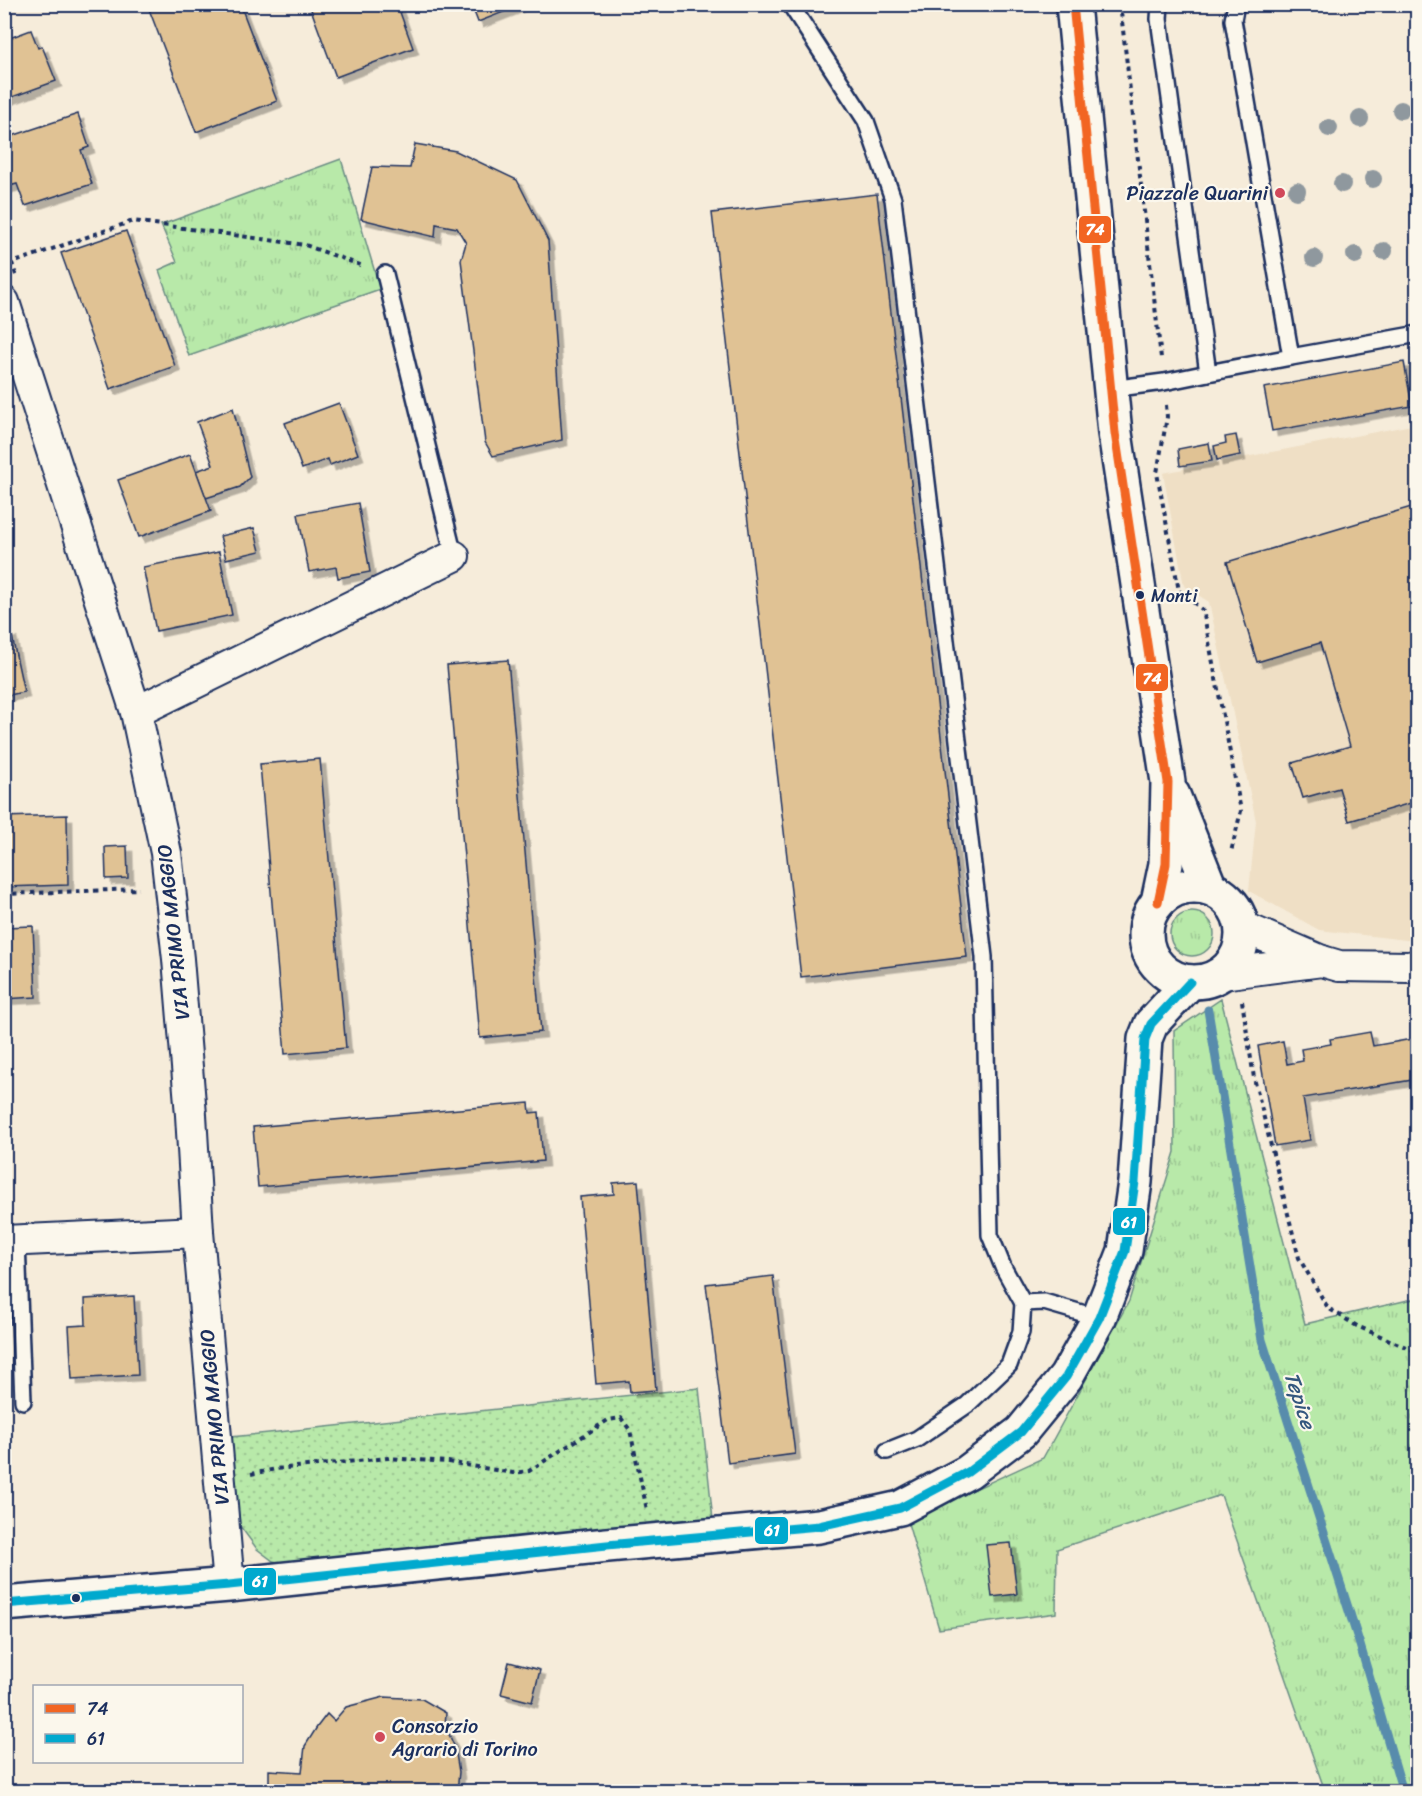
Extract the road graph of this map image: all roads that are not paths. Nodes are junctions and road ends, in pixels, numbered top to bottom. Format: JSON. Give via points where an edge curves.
{"nodes":[{"id":1,"x":790,"y":4,"type":"edge"},
{"id":2,"x":1072,"y":4,"type":"edge"},
{"id":3,"x":1160,"y":4,"type":"edge"},
{"id":4,"x":1236,"y":4,"type":"edge"},
{"id":5,"x":385,"y":274,"type":"road end"},
{"id":6,"x":8,"y":291,"type":"edge"},
{"id":7,"x":1418,"y":334,"type":"edge"},
{"id":8,"x":1291,"y":357,"type":"junction"},
{"id":9,"x":1208,"y":373,"type":"junction"},
{"id":10,"x":1111,"y":389,"type":"junction"},
{"id":11,"x":454,"y":556,"type":"joint"},
{"id":12,"x":136,"y":712,"type":"junction"},
{"id":13,"x":1168,"y":782,"type":"junction"},
{"id":14,"x":1216,"y":891,"type":"junction"},
{"id":15,"x":1158,"y":902,"type":"junction"},
{"id":16,"x":1241,"y":926,"type":"junction"},
{"id":17,"x":1152,"y":958,"type":"junction"},
{"id":18,"x":1322,"y":961,"type":"junction"},
{"id":19,"x":1418,"y":965,"type":"edge"},
{"id":20,"x":1190,"y":982,"type":"junction"},
{"id":21,"x":1231,"y":984,"type":"junction"},
{"id":22,"x":1151,"y":1024,"type":"junction"},
{"id":23,"x":198,"y":1232,"type":"junction"},
{"id":24,"x":11,"y":1241,"type":"edge"},
{"id":25,"x":1023,"y":1303,"type":"junction"},
{"id":26,"x":1099,"y":1318,"type":"junction"},
{"id":27,"x":23,"y":1401,"type":"dead end"},
{"id":28,"x":887,"y":1451,"type":"dead end"},
{"id":29,"x":228,"y":1585,"type":"junction"},
{"id":30,"x":4,"y":1604,"type":"edge"}],
"edges":[{"from":1,"to":25,"type":"lane","via":[[866,121],[893,200],[984,957],[990,1235]]},
{"from":2,"to":10,"type":"street"},
{"from":3,"to":9,"type":"lane"},
{"from":4,"to":8,"type":"lane","via":[[1233,20]]},
{"from":5,"to":11,"type":"lane"},
{"from":6,"to":12,"type":"street","name":"VIA PRIMO MAGGIO"},
{"from":7,"to":8,"type":"lane"},
{"from":8,"to":9,"type":"lane"},
{"from":9,"to":10,"type":"lane"},
{"from":10,"to":13,"type":"street"},
{"from":11,"to":12,"type":"street"},
{"from":12,"to":23,"type":"street","name":"VIA PRIMO MAGGIO","via":[[171,888]]},
{"from":13,"to":14,"type":"street"},
{"from":13,"to":15,"type":"street","via":[[1166,864]]},
{"from":14,"to":15,"type":"street","via":[[1184,887],[1169,892]]},
{"from":14,"to":16,"type":"street","via":[[1233,905]]},
{"from":15,"to":17,"type":"street","via":[[1146,929],[1146,944]]},
{"from":16,"to":18,"type":"street"},
{"from":16,"to":21,"type":"street","via":[[1243,933],[1233,962]]},
{"from":17,"to":20,"type":"street","via":[[1161,970]]},
{"from":17,"to":22,"type":"street"},
{"from":18,"to":19,"type":"street","via":[[1340,966]]},
{"from":18,"to":21,"type":"street"},
{"from":20,"to":21,"type":"street"},
{"from":20,"to":22,"type":"street"},
{"from":22,"to":26,"type":"street","via":[[1145,1039],[1135,1182],[1125,1251]]},
{"from":23,"to":24,"type":"street"},
{"from":23,"to":29,"type":"street","name":"VIA PRIMO MAGGIO"},
{"from":24,"to":27,"type":"lane"},
{"from":25,"to":26,"type":"lane","via":[[1044,1302]]},
{"from":25,"to":28,"type":"lane","via":[[1021,1332],[1009,1365],[967,1405],[917,1439]]},
{"from":26,"to":29,"type":"street","via":[[1066,1377],[1021,1432],[968,1472],[900,1508],[819,1526]]},
{"from":29,"to":30,"type":"street"}]}
